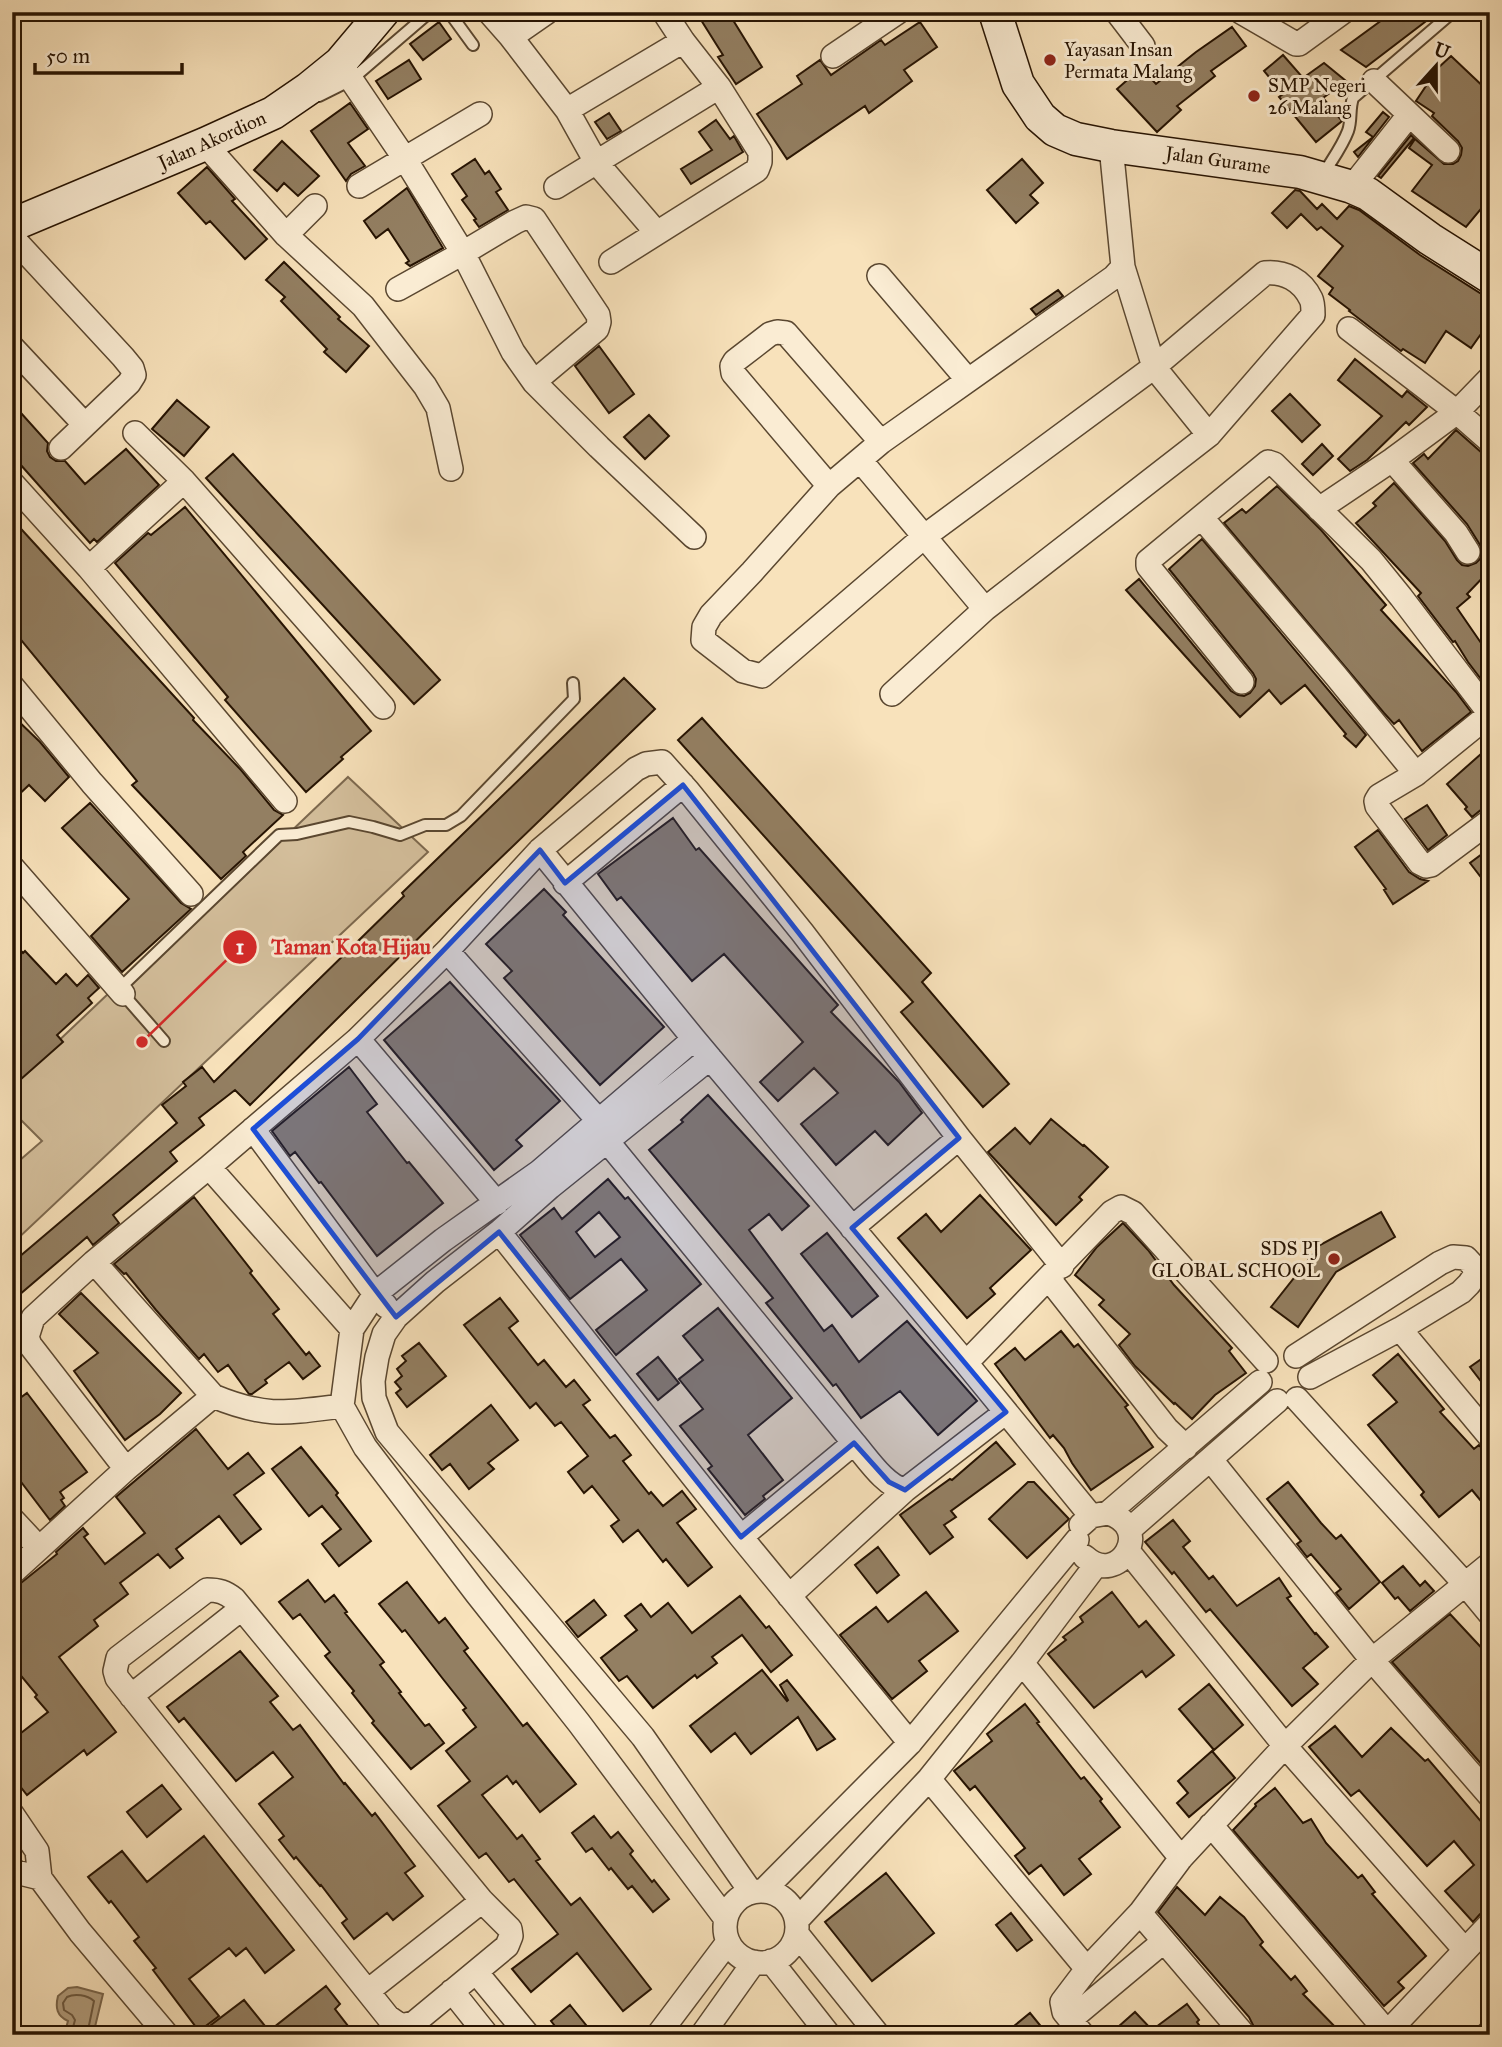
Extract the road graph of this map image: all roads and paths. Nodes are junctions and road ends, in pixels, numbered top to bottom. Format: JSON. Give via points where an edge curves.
{"nodes":[{"id":1,"x":383,"y":12,"type":"edge"},
{"id":2,"x":430,"y":12,"type":"edge"},
{"id":3,"x":449,"y":12,"type":"edge"},
{"id":4,"x":489,"y":12,"type":"edge"},
{"id":5,"x":547,"y":12,"type":"edge"},
{"id":6,"x":664,"y":12,"type":"edge"},
{"id":7,"x":898,"y":12,"type":"edge"},
{"id":8,"x":1117,"y":12,"type":"edge"},
{"id":9,"x":1241,"y":12,"type":"edge"},
{"id":10,"x":1343,"y":12,"type":"edge"},
{"id":11,"x":1453,"y":12,"type":"edge"},
{"id":12,"x":998,"y":14,"type":"edge"},
{"id":13,"x":511,"y":37,"type":"junction"},
{"id":14,"x":683,"y":40,"type":"junction"},
{"id":15,"x":473,"y":45,"type":"dead end"},
{"id":16,"x":1143,"y":46,"type":"dead end"},
{"id":17,"x":833,"y":56,"type":"dead end"},
{"id":18,"x":345,"y":72,"type":"junction"},
{"id":19,"x":1374,"y":80,"type":"junction"},
{"id":20,"x":719,"y":87,"type":"junction"},
{"id":21,"x":567,"y":110,"type":"junction"},
{"id":22,"x":480,"y":114,"type":"dead end"},
{"id":23,"x":1409,"y":115,"type":"junction"},
{"id":24,"x":205,"y":144,"type":"junction"},
{"id":25,"x":1111,"y":146,"type":"junction"},
{"id":26,"x":1448,"y":151,"type":"dead end"},
{"id":27,"x":405,"y":159,"type":"junction"},
{"id":28,"x":596,"y":162,"type":"junction"},
{"id":29,"x":1321,"y":178,"type":"junction"},
{"id":30,"x":359,"y":186,"type":"dead end"},
{"id":31,"x":556,"y":187,"type":"dead end"},
{"id":32,"x":1352,"y":187,"type":"junction"},
{"id":33,"x":315,"y":206,"type":"dead end"},
{"id":34,"x":12,"y":225,"type":"edge"},
{"id":35,"x":657,"y":233,"type":"junction"},
{"id":36,"x":286,"y":234,"type":"junction"},
{"id":37,"x":12,"y":237,"type":"edge"},
{"id":38,"x":463,"y":253,"type":"junction"},
{"id":39,"x":611,"y":262,"type":"dead end"},
{"id":40,"x":1123,"y":267,"type":"junction"},
{"id":41,"x":879,"y":276,"type":"dead end"},
{"id":42,"x":1490,"y":277,"type":"edge"},
{"id":43,"x":398,"y":289,"type":"dead end"},
{"id":44,"x":1349,"y":329,"type":"dead end"},
{"id":45,"x":12,"y":347,"type":"edge"},
{"id":46,"x":1154,"y":367,"type":"junction"},
{"id":47,"x":1490,"y":378,"type":"edge"},
{"id":48,"x":967,"y":379,"type":"junction"},
{"id":49,"x":534,"y":382,"type":"junction"},
{"id":50,"x":1457,"y":412,"type":"junction"},
{"id":51,"x":85,"y":425,"type":"junction"},
{"id":52,"x":135,"y":433,"type":"dead end"},
{"id":53,"x":1209,"y":435,"type":"junction"},
{"id":54,"x":1490,"y":441,"type":"edge"},
{"id":55,"x":881,"y":442,"type":"junction"},
{"id":56,"x":61,"y":449,"type":"dead end"},
{"id":57,"x":860,"y":460,"type":"junction"},
{"id":58,"x":1392,"y":460,"type":"junction"},
{"id":59,"x":451,"y":469,"type":"dead end"},
{"id":60,"x":184,"y":481,"type":"junction"},
{"id":61,"x":12,"y":483,"type":"edge"},
{"id":62,"x":828,"y":486,"type":"junction"},
{"id":63,"x":1319,"y":509,"type":"junction"},
{"id":64,"x":1202,"y":517,"type":"junction"},
{"id":65,"x":925,"y":536,"type":"junction"},
{"id":66,"x":694,"y":537,"type":"dead end"},
{"id":67,"x":1468,"y":552,"type":"dead end"},
{"id":68,"x":89,"y":568,"type":"junction"},
{"id":69,"x":985,"y":610,"type":"junction"},
{"id":70,"x":1242,"y":682,"type":"dead end"},
{"id":71,"x":573,"y":683,"type":"dead end"},
{"id":72,"x":12,"y":686,"type":"edge"},
{"id":73,"x":891,"y":694,"type":"dead end"},
{"id":74,"x":383,"y":708,"type":"dead end"},
{"id":75,"x":1490,"y":714,"type":"edge"},
{"id":76,"x":1416,"y":774,"type":"junction"},
{"id":77,"x":683,"y":785,"type":"junction"},
{"id":78,"x":285,"y":801,"type":"dead end"},
{"id":79,"x":1490,"y":821,"type":"edge"},
{"id":80,"x":540,"y":850,"type":"junction"},
{"id":81,"x":12,"y":867,"type":"edge"},
{"id":82,"x":565,"y":883,"type":"junction"},
{"id":83,"x":191,"y":894,"type":"dead end"},
{"id":84,"x":447,"y":951,"type":"junction"},
{"id":85,"x":121,"y":992,"type":"junction"},
{"id":86,"x":358,"y":1039,"type":"junction"},
{"id":87,"x":694,"y":1039,"type":"junction"},
{"id":88,"x":164,"y":1041,"type":"dead end"},
{"id":89,"x":710,"y":1058,"type":"junction"},
{"id":90,"x":253,"y":1129,"type":"junction"},
{"id":91,"x":603,"y":1130,"type":"junction"},
{"id":92,"x":959,"y":1138,"type":"junction"},
{"id":93,"x":209,"y":1167,"type":"junction"},
{"id":94,"x":544,"y":1180,"type":"junction"},
{"id":95,"x":497,"y":1202,"type":"junction"},
{"id":96,"x":852,"y":1228,"type":"junction"},
{"id":97,"x":499,"y":1231,"type":"junction"},
{"id":98,"x":94,"y":1262,"type":"junction"},
{"id":99,"x":1055,"y":1272,"type":"junction"},
{"id":100,"x":1484,"y":1274,"type":"edge"},
{"id":101,"x":374,"y":1294,"type":"junction"},
{"id":102,"x":396,"y":1317,"type":"junction"},
{"id":103,"x":352,"y":1329,"type":"junction"},
{"id":104,"x":1400,"y":1329,"type":"junction"},
{"id":105,"x":1296,"y":1356,"type":"junction"},
{"id":106,"x":965,"y":1363,"type":"junction"},
{"id":107,"x":1263,"y":1371,"type":"junction"},
{"id":108,"x":1310,"y":1377,"type":"junction"},
{"id":109,"x":213,"y":1396,"type":"junction"},
{"id":110,"x":1287,"y":1400,"type":"junction"},
{"id":111,"x":342,"y":1406,"type":"junction"},
{"id":112,"x":1006,"y":1412,"type":"junction"},
{"id":113,"x":387,"y":1432,"type":"junction"},
{"id":114,"x":1490,"y":1437,"type":"edge"},
{"id":115,"x":854,"y":1443,"type":"junction"},
{"id":116,"x":365,"y":1447,"type":"junction"},
{"id":117,"x":1186,"y":1447,"type":"junction"},
{"id":118,"x":1211,"y":1460,"type":"junction"},
{"id":119,"x":126,"y":1469,"type":"junction"},
{"id":120,"x":905,"y":1490,"type":"junction"},
{"id":121,"x":1100,"y":1514,"type":"junction"},
{"id":122,"x":14,"y":1527,"type":"edge"},
{"id":123,"x":741,"y":1537,"type":"junction"},
{"id":124,"x":1077,"y":1540,"type":"junction"},
{"id":125,"x":1129,"y":1541,"type":"junction"},
{"id":126,"x":39,"y":1548,"type":"junction"},
{"id":127,"x":1490,"y":1564,"type":"edge"},
{"id":128,"x":1096,"y":1565,"type":"junction"},
{"id":129,"x":12,"y":1573,"type":"edge"},
{"id":130,"x":1466,"y":1584,"type":"junction"},
{"id":131,"x":789,"y":1596,"type":"junction"},
{"id":132,"x":241,"y":1609,"type":"junction"},
{"id":133,"x":1490,"y":1614,"type":"edge"},
{"id":134,"x":1372,"y":1660,"type":"junction"},
{"id":135,"x":1022,"y":1663,"type":"junction"},
{"id":136,"x":951,"y":1693,"type":"junction"},
{"id":137,"x":131,"y":1696,"type":"junction"},
{"id":138,"x":611,"y":1699,"type":"junction"},
{"id":139,"x":977,"y":1717,"type":"junction"},
{"id":140,"x":579,"y":1723,"type":"junction"},
{"id":141,"x":910,"y":1743,"type":"junction"},
{"id":142,"x":1285,"y":1746,"type":"junction"},
{"id":143,"x":929,"y":1779,"type":"junction"},
{"id":144,"x":1490,"y":1796,"type":"edge"},
{"id":145,"x":12,"y":1814,"type":"edge"},
{"id":146,"x":1211,"y":1825,"type":"junction"},
{"id":147,"x":1181,"y":1858,"type":"junction"},
{"id":148,"x":13,"y":1875,"type":"edge"},
{"id":149,"x":40,"y":1878,"type":"junction"},
{"id":150,"x":757,"y":1892,"type":"junction"},
{"id":151,"x":482,"y":1900,"type":"junction"},
{"id":152,"x":1140,"y":1913,"type":"junction"},
{"id":153,"x":726,"y":1919,"type":"junction"},
{"id":154,"x":1490,"y":1924,"type":"edge"},
{"id":155,"x":797,"y":1927,"type":"junction"},
{"id":156,"x":728,"y":1942,"type":"junction"},
{"id":157,"x":1163,"y":1942,"type":"junction"},
{"id":158,"x":1465,"y":1950,"type":"junction"},
{"id":159,"x":762,"y":1962,"type":"junction"},
{"id":160,"x":1087,"y":1969,"type":"junction"},
{"id":161,"x":476,"y":1972,"type":"junction"},
{"id":162,"x":368,"y":1991,"type":"junction"},
{"id":163,"x":452,"y":1992,"type":"junction"},
{"id":164,"x":1077,"y":2027,"type":"edge"},
{"id":165,"x":1386,"y":2033,"type":"edge"},
{"id":166,"x":167,"y":2035,"type":"edge"},
{"id":167,"x":487,"y":2035,"type":"edge"},
{"id":168,"x":528,"y":2035,"type":"edge"},
{"id":169,"x":658,"y":2035,"type":"edge"},
{"id":170,"x":702,"y":2035,"type":"edge"},
{"id":171,"x":829,"y":2035,"type":"edge"},
{"id":172,"x":878,"y":2035,"type":"edge"},
{"id":173,"x":1244,"y":2035,"type":"edge"}],
"edges":[{"from":1,"to":18,"type":"street","name":"Jalan Akordion"},
{"from":2,"to":18,"type":"lane"},
{"from":3,"to":15,"type":"lane"},
{"from":4,"to":13,"type":"street"},
{"from":5,"to":13,"type":"street"},
{"from":6,"to":14,"type":"street"},
{"from":7,"to":17,"type":"street"},
{"from":8,"to":16,"type":"street"},
{"from":9,"to":10,"type":"street","via":[[1299,44]]},
{"from":11,"to":19,"type":"lane"},
{"from":12,"to":25,"type":"street","name":"Jalan Gurame","via":[[1018,84],[1040,117],[1076,139]]},
{"from":13,"to":21,"type":"street"},
{"from":14,"to":20,"type":"street"},
{"from":14,"to":21,"type":"street"},
{"from":18,"to":24,"type":"street","name":"Jalan Akordion"},
{"from":18,"to":27,"type":"street"},
{"from":19,"to":23,"type":"street"},
{"from":19,"to":29,"type":"lane","via":[[1353,98],[1348,132]]},
{"from":20,"to":28,"type":"street"},
{"from":20,"to":35,"type":"street","via":[[760,152],[757,170]]},
{"from":21,"to":28,"type":"street"},
{"from":22,"to":27,"type":"street"},
{"from":23,"to":26,"type":"street"},
{"from":23,"to":32,"type":"street"},
{"from":24,"to":34,"type":"street","name":"Jalan Akordion"},
{"from":24,"to":36,"type":"street"},
{"from":25,"to":29,"type":"street","name":"Jalan Gurame"},
{"from":25,"to":40,"type":"street"},
{"from":27,"to":30,"type":"street"},
{"from":27,"to":38,"type":"street"},
{"from":28,"to":31,"type":"street"},
{"from":28,"to":35,"type":"street"},
{"from":29,"to":32,"type":"street","name":"Jalan Gurame"},
{"from":32,"to":42,"type":"street","name":"Jalan Gurame"},
{"from":33,"to":36,"type":"street"},
{"from":35,"to":39,"type":"street"},
{"from":36,"to":59,"type":"street","via":[[363,306],[425,386],[438,408]]},
{"from":37,"to":51,"type":"street","via":[[134,372],[129,383]]},
{"from":38,"to":43,"type":"street"},
{"from":38,"to":49,"type":"street","via":[[513,352]]},
{"from":38,"to":49,"type":"street","via":[[515,222],[534,219],[598,315],[597,329]]},
{"from":40,"to":46,"type":"street"},
{"from":40,"to":48,"type":"street"},
{"from":41,"to":48,"type":"street"},
{"from":44,"to":50,"type":"street"},
{"from":45,"to":51,"type":"street"},
{"from":46,"to":53,"type":"street"},
{"from":46,"to":53,"type":"street","via":[[1265,273],[1278,271],[1297,281],[1312,300],[1313,316]]},
{"from":46,"to":65,"type":"street"},
{"from":47,"to":50,"type":"street"},
{"from":48,"to":55,"type":"street"},
{"from":49,"to":66,"type":"street"},
{"from":50,"to":54,"type":"street"},
{"from":50,"to":58,"type":"street"},
{"from":51,"to":56,"type":"street"},
{"from":52,"to":60,"type":"street"},
{"from":53,"to":69,"type":"street"},
{"from":55,"to":57,"type":"street"},
{"from":55,"to":62,"type":"street","via":[[786,334],[770,334],[735,361],[733,373]]},
{"from":57,"to":62,"type":"street"},
{"from":57,"to":65,"type":"street"},
{"from":58,"to":63,"type":"street"},
{"from":58,"to":67,"type":"street"},
{"from":60,"to":68,"type":"street"},
{"from":60,"to":74,"type":"street"},
{"from":61,"to":68,"type":"street"},
{"from":62,"to":65,"type":"street","via":[[704,627],[703,640],[743,671],[762,676]]},
{"from":63,"to":64,"type":"street","via":[[1268,462]]},
{"from":63,"to":75,"type":"street","via":[[1402,597]]},
{"from":64,"to":70,"type":"street","via":[[1150,558],[1148,566]]},
{"from":64,"to":76,"type":"street"},
{"from":65,"to":69,"type":"street"},
{"from":68,"to":78,"type":"street"},
{"from":69,"to":73,"type":"street"},
{"from":71,"to":85,"type":"lane","via":[[574,699],[453,821],[400,835],[349,822],[279,835]]},
{"from":72,"to":83,"type":"street"},
{"from":75,"to":76,"type":"street"},
{"from":76,"to":79,"type":"street","via":[[1376,801],[1420,863],[1431,865]]},
{"from":77,"to":80,"type":"street","via":[[662,762],[646,764]]},
{"from":77,"to":82,"type":"street"},
{"from":77,"to":92,"type":"street"},
{"from":80,"to":82,"type":"street"},
{"from":80,"to":84,"type":"street"},
{"from":81,"to":85,"type":"street"},
{"from":82,"to":87,"type":"street"},
{"from":84,"to":86,"type":"street"},
{"from":84,"to":91,"type":"street"},
{"from":85,"to":88,"type":"lane"},
{"from":86,"to":90,"type":"street"},
{"from":86,"to":95,"type":"street"},
{"from":87,"to":89,"type":"street"},
{"from":87,"to":91,"type":"street"},
{"from":89,"to":91,"type":"street"},
{"from":89,"to":96,"type":"street"},
{"from":90,"to":93,"type":"street"},
{"from":90,"to":101,"type":"street"},
{"from":91,"to":94,"type":"street"},
{"from":91,"to":115,"type":"street"},
{"from":92,"to":96,"type":"street"},
{"from":92,"to":99,"type":"street"},
{"from":93,"to":98,"type":"street"},
{"from":93,"to":103,"type":"street"},
{"from":94,"to":95,"type":"street"},
{"from":94,"to":97,"type":"street"},
{"from":95,"to":101,"type":"street"},
{"from":96,"to":106,"type":"street"},
{"from":97,"to":102,"type":"street"},
{"from":97,"to":123,"type":"street"},
{"from":98,"to":109,"type":"street"},
{"from":98,"to":119,"type":"street","via":[[33,1318],[27,1337]]},
{"from":99,"to":106,"type":"street"},
{"from":99,"to":107,"type":"street","via":[[1112,1212],[1128,1209]]},
{"from":99,"to":117,"type":"street","via":[[1167,1429]]},
{"from":100,"to":104,"type":"street"},
{"from":100,"to":105,"type":"street","via":[[1466,1258],[1453,1257]]},
{"from":101,"to":102,"type":"street"},
{"from":101,"to":103,"type":"street"},
{"from":102,"to":113,"type":"street","via":[[384,1334],[373,1381],[374,1398]]},
{"from":103,"to":111,"type":"street"},
{"from":104,"to":108,"type":"street"},
{"from":104,"to":114,"type":"street"},
{"from":105,"to":107,"type":"street","via":[[1277,1354]]},
{"from":105,"to":108,"type":"street"},
{"from":106,"to":112,"type":"street"},
{"from":107,"to":110,"type":"street","via":[[1269,1397]]},
{"from":107,"to":117,"type":"street"},
{"from":108,"to":110,"type":"street","via":[[1306,1390]]},
{"from":109,"to":111,"type":"street","via":[[263,1412]]},
{"from":109,"to":119,"type":"street"},
{"from":110,"to":118,"type":"street"},
{"from":110,"to":130,"type":"street"},
{"from":111,"to":116,"type":"street"},
{"from":112,"to":120,"type":"street"},
{"from":112,"to":121,"type":"street"},
{"from":113,"to":116,"type":"street"},
{"from":113,"to":138,"type":"street"},
{"from":115,"to":120,"type":"street","via":[[896,1489]]},
{"from":115,"to":123,"type":"street"},
{"from":116,"to":140,"type":"street"},
{"from":117,"to":121,"type":"street"},
{"from":118,"to":125,"type":"street"},
{"from":118,"to":134,"type":"street"},
{"from":119,"to":126,"type":"street"},
{"from":120,"to":131,"type":"street"},
{"from":121,"to":124,"type":"street","via":[[1081,1526]]},
{"from":121,"to":125,"type":"street","via":[[1123,1520]]},
{"from":122,"to":126,"type":"street"},
{"from":123,"to":131,"type":"street"},
{"from":124,"to":128,"type":"street","via":[[1082,1554]]},
{"from":124,"to":136,"type":"street"},
{"from":125,"to":128,"type":"street","via":[[1116,1563]]},
{"from":125,"to":142,"type":"street"},
{"from":126,"to":129,"type":"street"},
{"from":127,"to":130,"type":"street"},
{"from":128,"to":135,"type":"street"},
{"from":130,"to":133,"type":"street"},
{"from":130,"to":134,"type":"street"},
{"from":131,"to":141,"type":"street"},
{"from":132,"to":137,"type":"street"},
{"from":132,"to":137,"type":"street","via":[[226,1592],[207,1590],[118,1658],[117,1678]]},
{"from":132,"to":151,"type":"street"},
{"from":134,"to":142,"type":"street"},
{"from":134,"to":144,"type":"street"},
{"from":135,"to":139,"type":"street"},
{"from":135,"to":147,"type":"street"},
{"from":136,"to":139,"type":"street"},
{"from":136,"to":141,"type":"street"},
{"from":137,"to":162,"type":"street"},
{"from":138,"to":140,"type":"street"},
{"from":138,"to":150,"type":"street"},
{"from":139,"to":143,"type":"street"},
{"from":140,"to":153,"type":"street"},
{"from":141,"to":150,"type":"street"},
{"from":142,"to":146,"type":"street"},
{"from":142,"to":158,"type":"street"},
{"from":143,"to":155,"type":"street"},
{"from":143,"to":160,"type":"street"},
{"from":145,"to":149,"type":"street","via":[[37,1851]]},
{"from":146,"to":147,"type":"street"},
{"from":146,"to":165,"type":"street"},
{"from":147,"to":152,"type":"street"},
{"from":148,"to":149,"type":"street"},
{"from":149,"to":166,"type":"street"},
{"from":150,"to":153,"type":"street","via":[[732,1905]]},
{"from":150,"to":155,"type":"street","via":[[782,1898],[792,1908]]},
{"from":151,"to":161,"type":"street","via":[[510,1929],[511,1936],[508,1945]]},
{"from":151,"to":162,"type":"street"},
{"from":152,"to":157,"type":"street"},
{"from":152,"to":160,"type":"street"},
{"from":153,"to":156,"type":"street"},
{"from":154,"to":158,"type":"street"},
{"from":155,"to":159,"type":"street","via":[[786,1953]]},
{"from":155,"to":172,"type":"street"},
{"from":156,"to":159,"type":"street","via":[[740,1956]]},
{"from":156,"to":169,"type":"street"},
{"from":157,"to":164,"type":"street"},
{"from":157,"to":173,"type":"street"},
{"from":158,"to":165,"type":"street"},
{"from":159,"to":170,"type":"street"},
{"from":159,"to":171,"type":"street"},
{"from":160,"to":164,"type":"street","via":[[1062,2002],[1063,2012]]},
{"from":161,"to":163,"type":"street"},
{"from":161,"to":168,"type":"street"},
{"from":162,"to":163,"type":"street","via":[[401,2026],[414,2023]]},
{"from":163,"to":167,"type":"street"}]}
